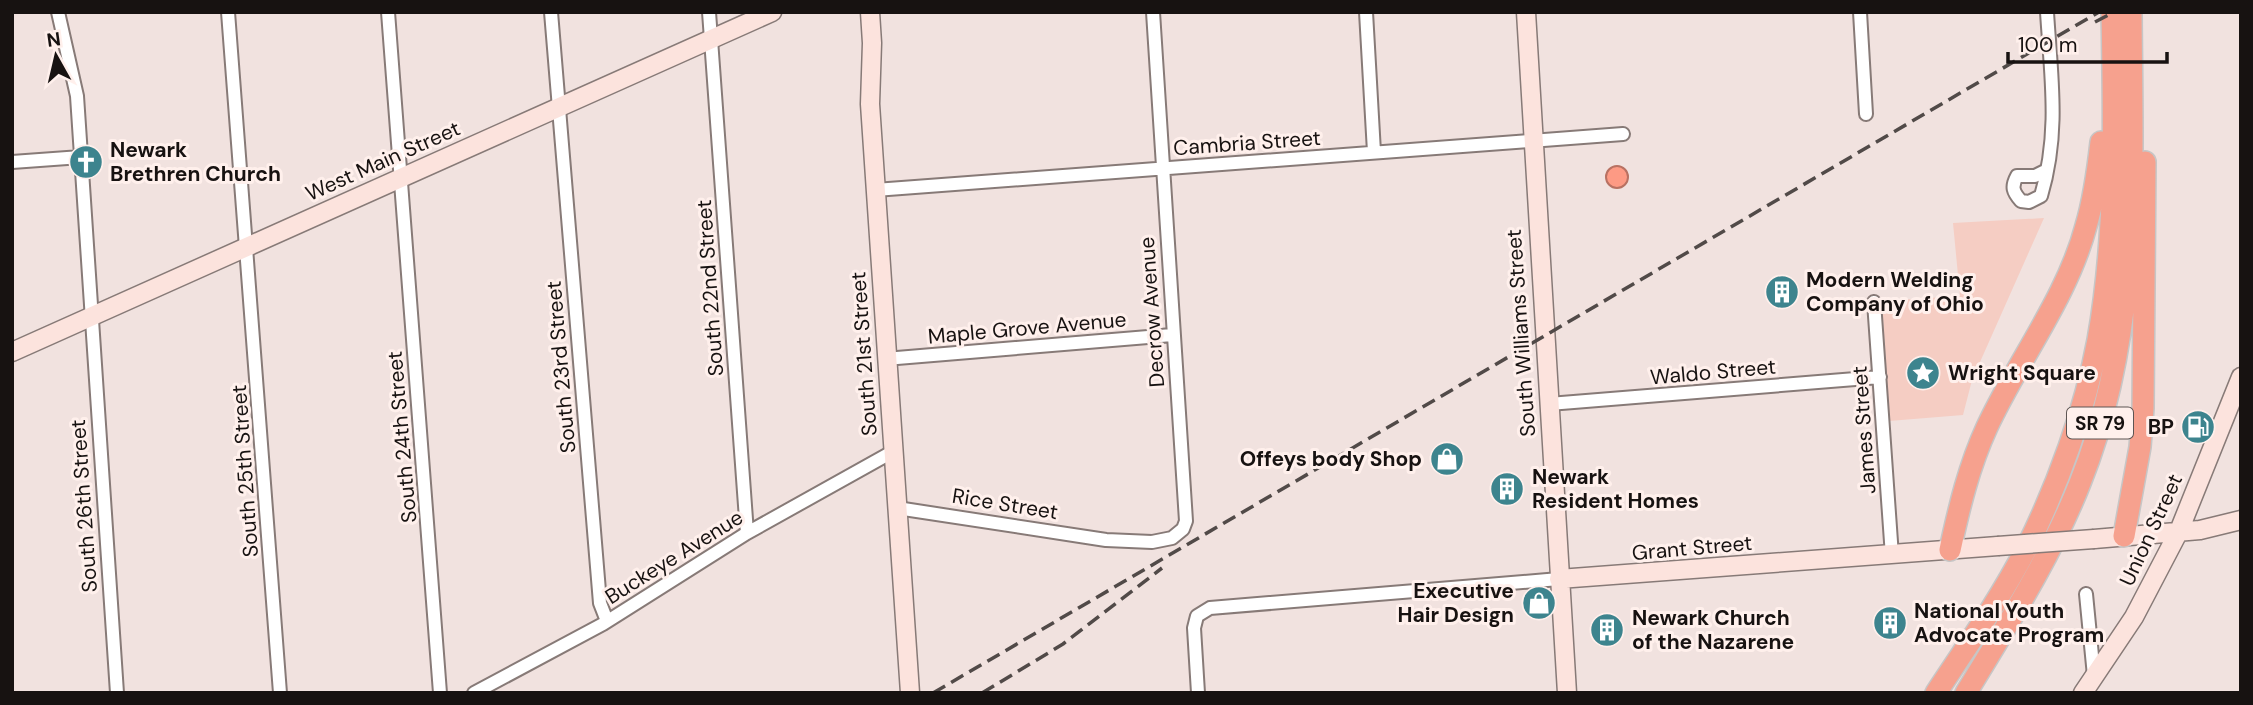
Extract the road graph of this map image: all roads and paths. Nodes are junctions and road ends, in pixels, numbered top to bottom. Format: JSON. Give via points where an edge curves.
{"nodes":[{"id":1,"x":58,"y":12,"type":"edge"},
{"id":2,"x":228,"y":12,"type":"edge"},
{"id":3,"x":388,"y":12,"type":"edge"},
{"id":4,"x":551,"y":12,"type":"edge"},
{"id":5,"x":709,"y":12,"type":"edge"},
{"id":6,"x":772,"y":12,"type":"edge"},
{"id":7,"x":870,"y":12,"type":"edge"},
{"id":8,"x":1153,"y":12,"type":"edge"},
{"id":9,"x":1366,"y":12,"type":"edge"},
{"id":10,"x":1526,"y":12,"type":"edge"},
{"id":11,"x":1860,"y":12,"type":"edge"},
{"id":12,"x":2047,"y":12,"type":"edge"},
{"id":13,"x":2112,"y":12,"type":"edge"},
{"id":14,"x":2131,"y":12,"type":"edge"},
{"id":15,"x":711,"y":39,"type":"junction"},
{"id":16,"x":2112,"y":46,"type":"junction"},
{"id":17,"x":558,"y":107,"type":"junction"},
{"id":18,"x":1866,"y":114,"type":"dead end"},
{"id":19,"x":2132,"y":124,"type":"junction"},
{"id":20,"x":1622,"y":134,"type":"dead end"},
{"id":21,"x":1534,"y":140,"type":"junction"},
{"id":22,"x":1374,"y":152,"type":"junction"},
{"id":23,"x":81,"y":157,"type":"junction"},
{"id":24,"x":12,"y":162,"type":"edge"},
{"id":25,"x":1162,"y":169,"type":"junction"},
{"id":26,"x":2047,"y":170,"type":"dead end"},
{"id":27,"x":401,"y":178,"type":"junction"},
{"id":28,"x":875,"y":190,"type":"junction"},
{"id":29,"x":246,"y":247,"type":"junction"},
{"id":30,"x":1874,"y":302,"type":"dead end"},
{"id":31,"x":90,"y":317,"type":"junction"},
{"id":32,"x":1172,"y":335,"type":"junction"},
{"id":33,"x":12,"y":352,"type":"edge"},
{"id":34,"x":885,"y":359,"type":"junction"},
{"id":35,"x":1880,"y":377,"type":"junction"},
{"id":36,"x":2239,"y":387,"type":"edge"},
{"id":37,"x":1549,"y":404,"type":"junction"},
{"id":38,"x":894,"y":451,"type":"junction"},
{"id":39,"x":897,"y":508,"type":"junction"},
{"id":40,"x":2241,"y":520,"type":"edge"},
{"id":41,"x":2179,"y":531,"type":"junction"},
{"id":42,"x":747,"y":533,"type":"junction"},
{"id":43,"x":2123,"y":536,"type":"junction"},
{"id":44,"x":1106,"y":540,"type":"joint"},
{"id":45,"x":1950,"y":550,"type":"junction"},
{"id":46,"x":1892,"y":556,"type":"junction"},
{"id":47,"x":1559,"y":579,"type":"junction"},
{"id":48,"x":2086,"y":594,"type":"dead end"},
{"id":49,"x":607,"y":621,"type":"junction"},
{"id":50,"x":2094,"y":676,"type":"junction"},
{"id":51,"x":117,"y":693,"type":"edge"},
{"id":52,"x":280,"y":693,"type":"edge"},
{"id":53,"x":440,"y":693,"type":"edge"},
{"id":54,"x":474,"y":693,"type":"edge"},
{"id":55,"x":910,"y":693,"type":"edge"},
{"id":56,"x":1198,"y":693,"type":"edge"},
{"id":57,"x":1567,"y":693,"type":"edge"},
{"id":58,"x":1936,"y":693,"type":"edge"},
{"id":59,"x":1966,"y":693,"type":"edge"},
{"id":60,"x":2083,"y":693,"type":"edge"}],
"edges":[{"from":1,"to":23,"type":"street","name":"South 26th Street","via":[[77,96]]},
{"from":2,"to":29,"type":"street","name":"South 25th Street"},
{"from":3,"to":27,"type":"street","name":"South 24th Street"},
{"from":4,"to":17,"type":"street","name":"South 23rd Street"},
{"from":5,"to":15,"type":"street","name":"South 22nd Street"},
{"from":6,"to":15,"type":"street","name":"West Main Street"},
{"from":7,"to":28,"type":"street","name":"South 21st Street"},
{"from":8,"to":25,"type":"street","name":"Decrow Avenue"},
{"from":9,"to":22,"type":"street"},
{"from":10,"to":21,"type":"street","name":"South Williams Street"},
{"from":11,"to":18,"type":"street"},
{"from":12,"to":26,"type":"street","via":[[2055,114]]},
{"from":13,"to":16,"type":"highway","number":"SR 79"},
{"from":14,"to":19,"type":"highway","number":"SR 79"},
{"from":15,"to":17,"type":"street","name":"West Main Street"},
{"from":15,"to":42,"type":"street","name":"South 22nd Street"},
{"from":16,"to":45,"type":"highway","via":[[2086,226],[2063,285],[1986,429],[1959,506]]},
{"from":16,"to":58,"type":"highway","number":"SR 79","via":[[2110,221],[2098,340],[2090,374],[2059,471],[2026,549]]},
{"from":17,"to":27,"type":"street","name":"West Main Street"},
{"from":17,"to":49,"type":"street","name":"South 23rd Street","via":[[600,603]]},
{"from":19,"to":43,"type":"highway","via":[[2145,145],[2144,372],[2140,447]]},
{"from":19,"to":59,"type":"highway","number":"SR 79","via":[[2127,289],[2111,384],[2081,482],[2062,525]]},
{"from":20,"to":21,"type":"street","name":"Cambria Street"},
{"from":21,"to":22,"type":"street","name":"Cambria Street"},
{"from":21,"to":37,"type":"street","name":"South Williams Street"},
{"from":22,"to":25,"type":"street","name":"Cambria Street"},
{"from":23,"to":24,"type":"street"},
{"from":23,"to":31,"type":"street","name":"South 26th Street"},
{"from":25,"to":28,"type":"street","name":"Cambria Street"},
{"from":25,"to":32,"type":"street","name":"Decrow Avenue"},
{"from":27,"to":29,"type":"street","name":"West Main Street"},
{"from":27,"to":53,"type":"street","name":"South 24th Street"},
{"from":28,"to":34,"type":"street","name":"South 21st Street"},
{"from":29,"to":31,"type":"street","name":"West Main Street"},
{"from":29,"to":52,"type":"street","name":"South 25th Street"},
{"from":30,"to":35,"type":"street","name":"James Street"},
{"from":31,"to":33,"type":"street","name":"West Main Street"},
{"from":31,"to":51,"type":"street","name":"South 26th Street"},
{"from":32,"to":34,"type":"street","name":"Maple Grove Avenue"},
{"from":32,"to":44,"type":"street","name":"Decrow Avenue","via":[[1186,520],[1172,538]]},
{"from":34,"to":38,"type":"street","name":"South 21st Street"},
{"from":35,"to":37,"type":"street","name":"Waldo Street"},
{"from":35,"to":46,"type":"street","name":"James Street"},
{"from":36,"to":41,"type":"street","name":"Union Street"},
{"from":37,"to":47,"type":"street","name":"South Williams Street"},
{"from":38,"to":39,"type":"street","name":"South 21st Street"},
{"from":38,"to":42,"type":"street","name":"Buckeye Avenue"},
{"from":39,"to":44,"type":"street","name":"Rice Street"},
{"from":39,"to":55,"type":"street","name":"South 21st Street"},
{"from":40,"to":41,"type":"street","name":"Grant Street"},
{"from":41,"to":43,"type":"street","name":"Grant Street"},
{"from":41,"to":50,"type":"street","name":"Union Street","via":[[2134,617]]},
{"from":42,"to":49,"type":"street","name":"Buckeye Avenue"},
{"from":43,"to":45,"type":"street","name":"Grant Street","bridge":true},
{"from":45,"to":46,"type":"street","name":"Grant Street"},
{"from":46,"to":47,"type":"street","name":"Grant Street"},
{"from":47,"to":56,"type":"street","name":"Grant Street","via":[[1210,608],[1197,616],[1194,628]]},
{"from":47,"to":57,"type":"street","name":"South Williams Street"},
{"from":48,"to":50,"type":"street"},
{"from":49,"to":54,"type":"street","name":"Buckeye Avenue"},
{"from":50,"to":60,"type":"street","name":"Union Street"}]}
